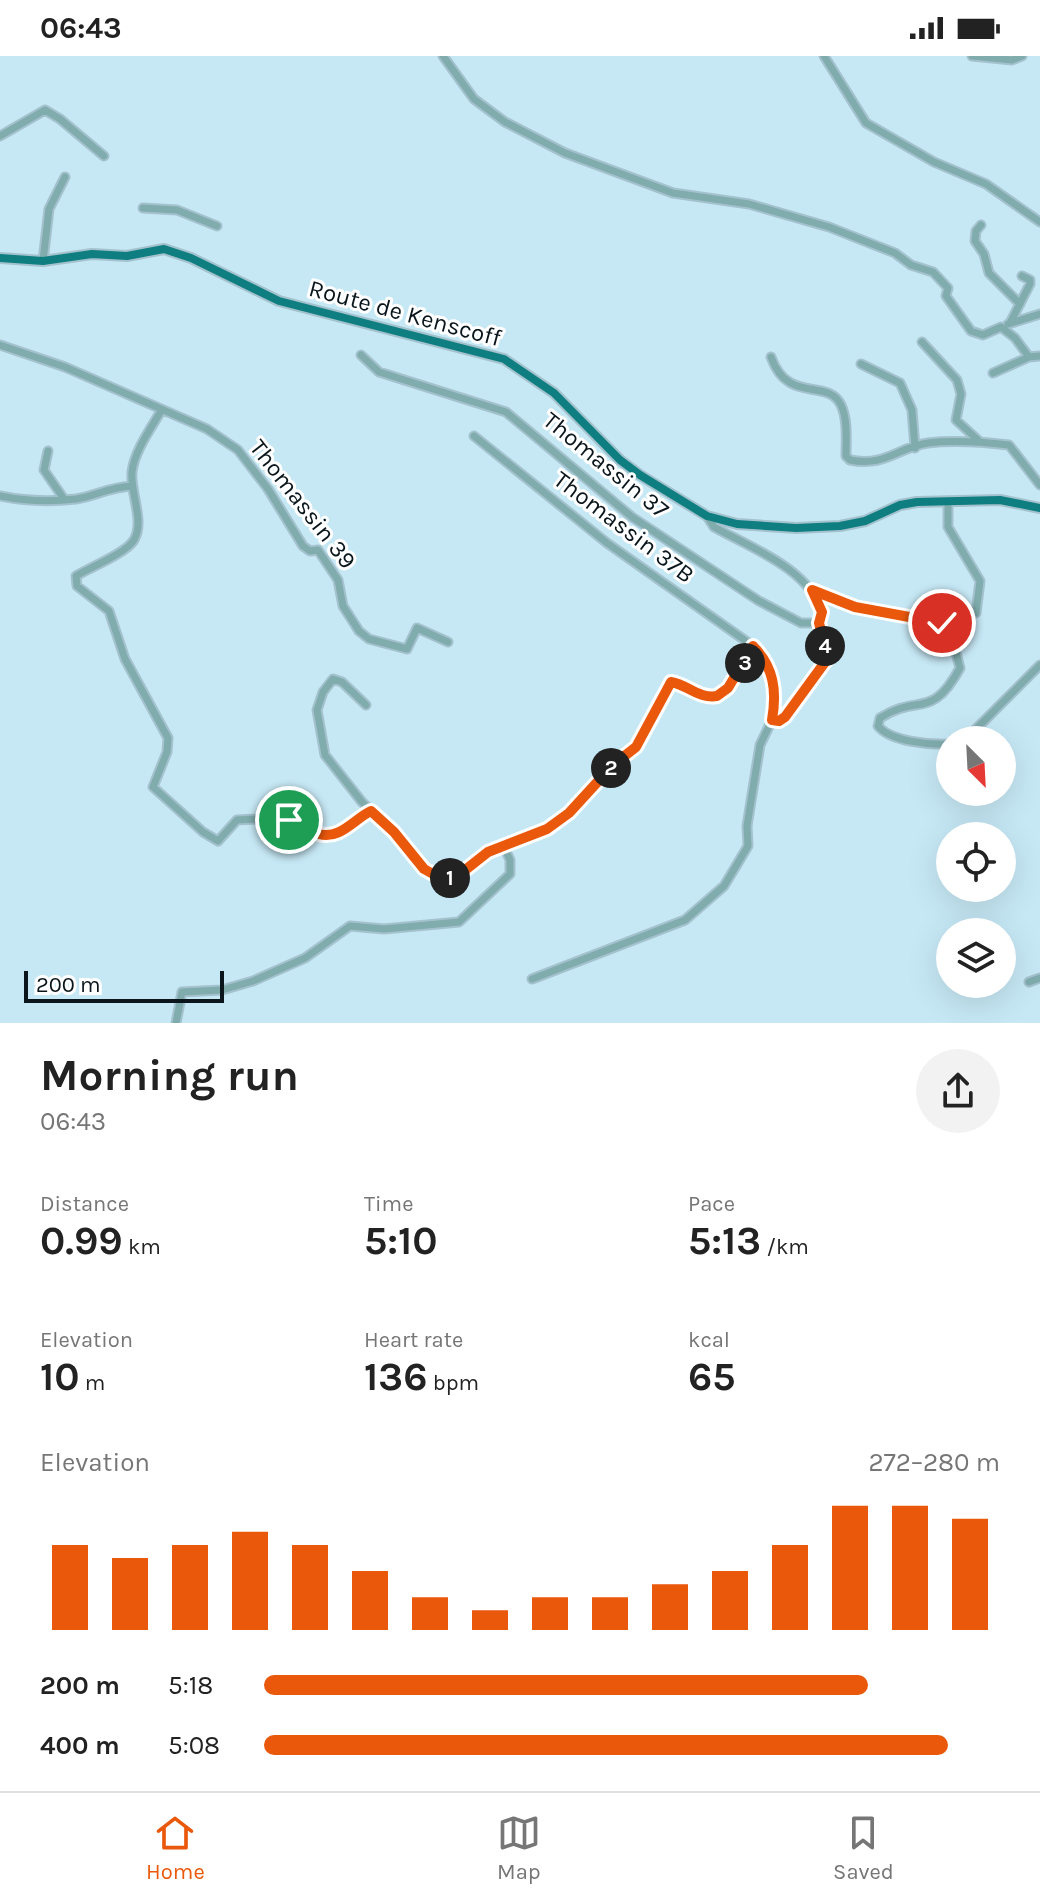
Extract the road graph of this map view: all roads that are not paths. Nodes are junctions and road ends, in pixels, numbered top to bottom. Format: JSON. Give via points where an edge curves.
{"nodes":[{"id":1,"x":443,"y":56,"type":"edge"},
{"id":2,"x":972,"y":56,"type":"edge"},
{"id":3,"x":1022,"y":56,"type":"edge"},
{"id":4,"x":830,"y":58,"type":"edge"},
{"id":5,"x":0,"y":136,"type":"edge"},
{"id":6,"x":104,"y":156,"type":"dead end"},
{"id":7,"x":65,"y":177,"type":"dead end"},
{"id":8,"x":143,"y":208,"type":"dead end"},
{"id":9,"x":1040,"y":222,"type":"edge"},
{"id":10,"x":981,"y":225,"type":"dead end"},
{"id":11,"x":217,"y":226,"type":"dead end"},
{"id":12,"x":0,"y":258,"type":"edge"},
{"id":13,"x":43,"y":261,"type":"junction"},
{"id":14,"x":1022,"y":276,"type":"dead end"},
{"id":15,"x":1020,"y":304,"type":"junction"},
{"id":16,"x":1040,"y":314,"type":"edge"},
{"id":17,"x":1010,"y":323,"type":"junction"},
{"id":18,"x":1001,"y":327,"type":"junction"},
{"id":19,"x":922,"y":342,"type":"dead end"},
{"id":20,"x":0,"y":345,"type":"edge"},
{"id":21,"x":361,"y":355,"type":"dead end"},
{"id":22,"x":1040,"y":356,"type":"edge"},
{"id":23,"x":771,"y":357,"type":"dead end"},
{"id":24,"x":1029,"y":357,"type":"junction"},
{"id":25,"x":861,"y":364,"type":"dead end"},
{"id":26,"x":993,"y":373,"type":"dead end"},
{"id":27,"x":161,"y":411,"type":"junction"},
{"id":28,"x":474,"y":436,"type":"dead end"},
{"id":29,"x":979,"y":441,"type":"junction"},
{"id":30,"x":915,"y":448,"type":"junction"},
{"id":31,"x":48,"y":451,"type":"dead end"},
{"id":32,"x":1040,"y":485,"type":"edge"},
{"id":33,"x":132,"y":486,"type":"junction"},
{"id":34,"x":0,"y":496,"type":"edge"},
{"id":35,"x":64,"y":499,"type":"junction"},
{"id":36,"x":948,"y":502,"type":"junction"},
{"id":37,"x":1040,"y":508,"type":"edge"},
{"id":38,"x":707,"y":516,"type":"junction"},
{"id":39,"x":812,"y":590,"type":"junction"},
{"id":40,"x":976,"y":613,"type":"dead end"},
{"id":41,"x":819,"y":623,"type":"junction"},
{"id":42,"x":448,"y":642,"type":"dead end"},
{"id":43,"x":753,"y":646,"type":"junction"},
{"id":44,"x":1040,"y":665,"type":"edge"},
{"id":45,"x":366,"y":705,"type":"dead end"},
{"id":46,"x":772,"y":720,"type":"junction"},
{"id":47,"x":979,"y":726,"type":"edge"},
{"id":48,"x":936,"y":742,"type":"edge"},
{"id":49,"x":371,"y":811,"type":"junction"},
{"id":50,"x":504,"y":847,"type":"junction"},
{"id":51,"x":1040,"y":978,"type":"edge"},
{"id":52,"x":532,"y":979,"type":"dead end"},
{"id":53,"x":1029,"y":982,"type":"dead end"},
{"id":54,"x":176,"y":1023,"type":"edge"}],
"edges":[{"from":1,"to":18,"type":"street","via":[[474,99],[554,148],[673,193],[749,204],[895,253],[933,272],[971,331],[983,335]]},
{"from":2,"to":3,"type":"street"},
{"from":4,"to":9,"type":"street","via":[[866,123],[986,184]]},
{"from":5,"to":6,"type":"street","via":[[45,110]]},
{"from":7,"to":13,"type":"street","via":[[49,209]]},
{"from":8,"to":11,"type":"street","via":[[177,210]]},
{"from":10,"to":15,"type":"street","via":[[975,241],[989,273]]},
{"from":12,"to":13,"type":"main road","name":"Route de Kenscoff"},
{"from":13,"to":38,"type":"main road","name":"Route de Kenscoff","via":[[164,249],[279,301],[504,359],[554,393],[620,460]]},
{"from":14,"to":15,"type":"street","via":[[1030,280]]},
{"from":15,"to":17,"type":"street"},
{"from":16,"to":17,"type":"street"},
{"from":17,"to":18,"type":"street"},
{"from":18,"to":24,"type":"street"},
{"from":19,"to":29,"type":"street","via":[[957,380],[961,394],[956,420]]},
{"from":20,"to":27,"type":"street","name":"Thomassin 39","via":[[65,367]]},
{"from":21,"to":41,"type":"street","name":"Thomassin 37","via":[[379,372],[506,412],[632,517],[759,601],[801,623]]},
{"from":22,"to":24,"type":"street"},
{"from":23,"to":30,"type":"street","via":[[790,386],[830,393],[840,402],[850,460],[887,460]]},
{"from":24,"to":26,"type":"street"},
{"from":25,"to":30,"type":"street","via":[[900,383],[912,410]]},
{"from":27,"to":33,"type":"street","via":[[132,469]]},
{"from":27,"to":42,"type":"street","name":"Thomassin 39","via":[[207,429],[238,450],[303,546],[318,550],[338,580],[343,606],[359,631],[407,649],[417,628]]},
{"from":28,"to":43,"type":"street","name":"Thomassin 37B","via":[[607,543]]},
{"from":29,"to":30,"type":"street"},
{"from":29,"to":32,"type":"street","via":[[1009,445]]},
{"from":31,"to":35,"type":"street","via":[[44,470]]},
{"from":33,"to":35,"type":"street"},
{"from":33,"to":49,"type":"street","via":[[138,527],[134,540],[124,551],[76,576],[76,583],[109,611],[125,659],[168,738],[153,787],[218,841],[237,820],[289,820],[331,835]]},
{"from":34,"to":35,"type":"street"},
{"from":36,"to":37,"type":"main road","name":"Route de Kenscoff","via":[[1000,500]]},
{"from":36,"to":38,"type":"main road","name":"Route de Kenscoff","via":[[900,505],[865,521],[817,528],[737,524]]},
{"from":36,"to":40,"type":"street","via":[[948,527],[980,581]]},
{"from":38,"to":39,"type":"street","via":[[714,527],[787,569]]},
{"from":39,"to":41,"type":"street","via":[[822,612]]},
{"from":39,"to":48,"type":"street","via":[[855,607],[942,623],[951,634],[960,668],[951,684],[938,700],[892,710],[878,726],[883,733]]},
{"from":41,"to":46,"type":"street","via":[[828,658],[785,717]]},
{"from":43,"to":46,"type":"street","via":[[766,659],[775,686]]},
{"from":43,"to":50,"type":"street","via":[[728,688],[717,696],[671,682],[636,747],[586,797],[547,829]]},
{"from":44,"to":47,"type":"street"},
{"from":45,"to":49,"type":"street","via":[[333,679],[317,710],[325,755]]},
{"from":46,"to":52,"type":"street","via":[[760,745],[748,846],[724,886],[685,920]]},
{"from":49,"to":50,"type":"street","via":[[424,869],[442,879],[455,878],[488,852]]},
{"from":50,"to":54,"type":"street","via":[[510,874],[459,922],[384,929],[350,926],[305,958],[253,981],[222,990],[182,992]]},
{"from":51,"to":53,"type":"street"}]}
